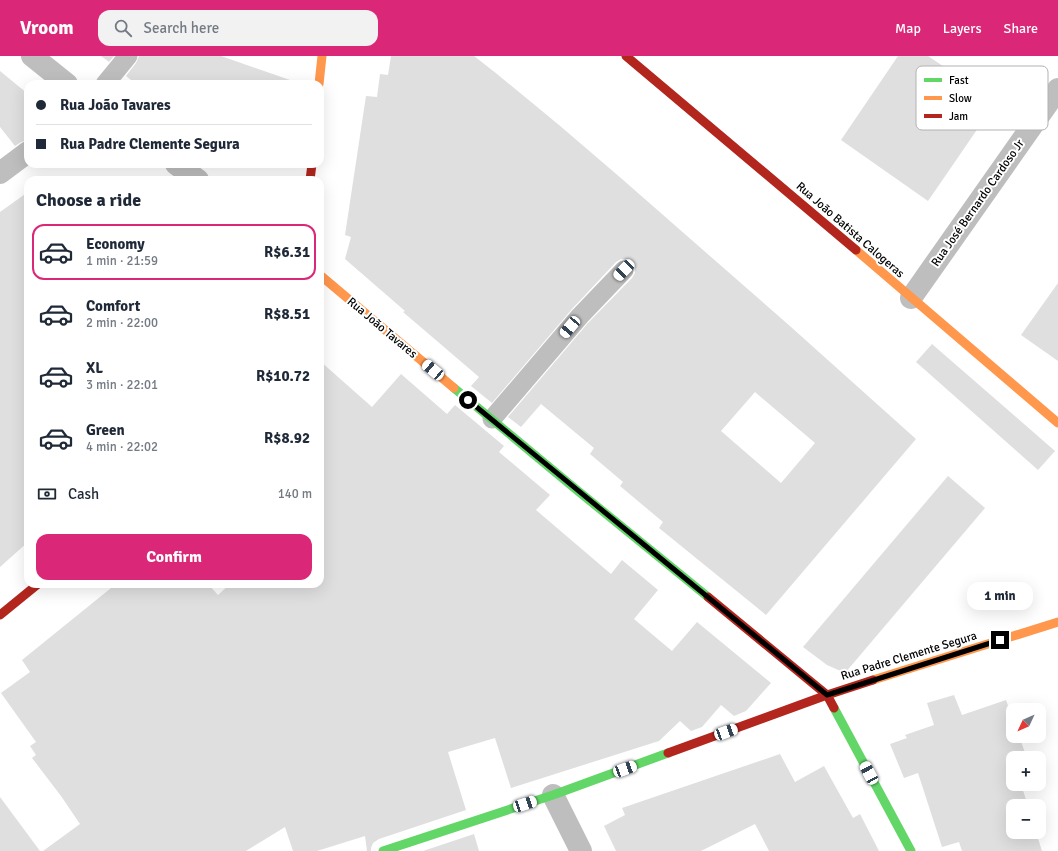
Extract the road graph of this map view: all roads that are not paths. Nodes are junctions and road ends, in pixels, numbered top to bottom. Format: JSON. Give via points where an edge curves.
{"nodes":[{"id":1,"x":32,"y":56,"type":"edge"},
{"id":2,"x":128,"y":56,"type":"edge"},
{"id":3,"x":322,"y":56,"type":"edge"},
{"id":4,"x":626,"y":56,"type":"edge"},
{"id":5,"x":62,"y":80,"type":"edge"},
{"id":6,"x":108,"y":80,"type":"edge"},
{"id":7,"x":319,"y":80,"type":"edge"},
{"id":8,"x":1058,"y":89,"type":"edge"},
{"id":9,"x":1048,"y":103,"type":"edge"},
{"id":10,"x":1029,"y":130,"type":"edge"},
{"id":11,"x":24,"y":155,"type":"edge"},
{"id":12,"x":182,"y":168,"type":"edge"},
{"id":13,"x":0,"y":173,"type":"edge"},
{"id":14,"x":192,"y":176,"type":"edge"},
{"id":15,"x":624,"y":270,"type":"dead end"},
{"id":16,"x":324,"y":279,"type":"edge"},
{"id":17,"x":911,"y":298,"type":"junction"},
{"id":18,"x":492,"y":419,"type":"junction"},
{"id":19,"x":1058,"y":423,"type":"edge"},
{"id":20,"x":33,"y":588,"type":"edge"},
{"id":21,"x":0,"y":615,"type":"edge"},
{"id":22,"x":1058,"y":622,"type":"edge"},
{"id":23,"x":827,"y":695,"type":"junction"},
{"id":24,"x":553,"y":795,"type":"junction"},
{"id":25,"x":383,"y":851,"type":"edge"},
{"id":26,"x":581,"y":851,"type":"edge"},
{"id":27,"x":911,"y":851,"type":"edge"}],
"edges":[{"from":1,"to":5,"type":"street"},
{"from":2,"to":6,"type":"lane"},
{"from":3,"to":7,"type":"street"},
{"from":4,"to":17,"type":"street","name":"Rua João Batista Calogeras"},
{"from":8,"to":9,"type":"street","name":"Rua José Bernardo Cardoso Jr"},
{"from":10,"to":17,"type":"street","name":"Rua José Bernardo Cardoso Jr"},
{"from":11,"to":13,"type":"street"},
{"from":12,"to":14,"type":"street"},
{"from":15,"to":18,"type":"lane","via":[[580,316]]},
{"from":16,"to":18,"type":"street","name":"Rua João Tavares"},
{"from":17,"to":19,"type":"street","name":"Rua João Batista Calogeras"},
{"from":18,"to":23,"type":"street","name":"Rua João Tavares"},
{"from":20,"to":21,"type":"street"},
{"from":22,"to":23,"type":"street","name":"Rua Padre Clemente Segura"},
{"from":23,"to":24,"type":"street","name":"Rua Padre Clemente Segura"},
{"from":23,"to":27,"type":"street","name":"Rua João Tavares"},
{"from":24,"to":25,"type":"street","name":"Rua Padre Clemente Segura"},
{"from":24,"to":26,"type":"street"}]}
